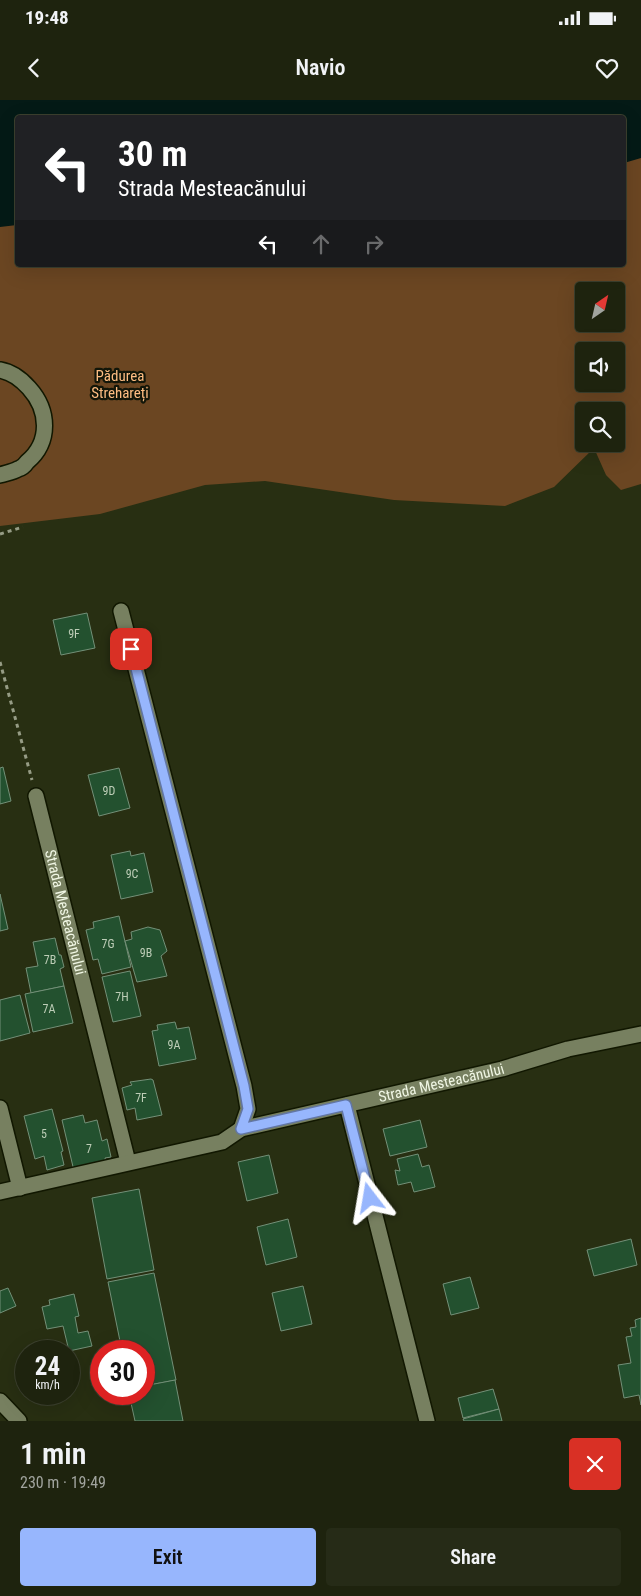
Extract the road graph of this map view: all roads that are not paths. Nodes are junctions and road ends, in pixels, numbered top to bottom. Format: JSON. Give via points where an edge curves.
{"nodes":[{"id":1,"x":0,"y":370,"type":"edge"},
{"id":2,"x":0,"y":475,"type":"edge"},
{"id":3,"x":122,"y":611,"type":"dead end"},
{"id":4,"x":36,"y":796,"type":"road end"},
{"id":5,"x":641,"y":1034,"type":"edge"},
{"id":6,"x":346,"y":1105,"type":"junction"},
{"id":7,"x":0,"y":1108,"type":"edge"},
{"id":8,"x":241,"y":1129,"type":"junction"},
{"id":9,"x":128,"y":1162,"type":"junction"},
{"id":10,"x":20,"y":1188,"type":"junction"},
{"id":11,"x":0,"y":1192,"type":"edge"},
{"id":12,"x":0,"y":1401,"type":"edge"},
{"id":13,"x":19,"y":1421,"type":"edge"},
{"id":14,"x":427,"y":1421,"type":"edge"}],
"edges":[{"from":1,"to":2,"type":"street","via":[[20,378],[34,393],[46,424],[43,442],[34,457],[19,469]]},
{"from":3,"to":8,"type":"street","via":[[244,1086],[248,1109]]},
{"from":4,"to":9,"type":"street","name":"Strada Mesteacănului"},
{"from":5,"to":6,"type":"street","name":"Strada Mesteacănului"},
{"from":6,"to":8,"type":"street","name":"Strada Mesteacănului"},
{"from":6,"to":14,"type":"street"},
{"from":7,"to":10,"type":"street"},
{"from":8,"to":9,"type":"street","name":"Strada Mesteacănului","via":[[222,1142]]},
{"from":9,"to":10,"type":"street","name":"Strada Mesteacănului"},
{"from":10,"to":11,"type":"street","name":"Strada Mesteacănului"},
{"from":12,"to":13,"type":"street"}]}
